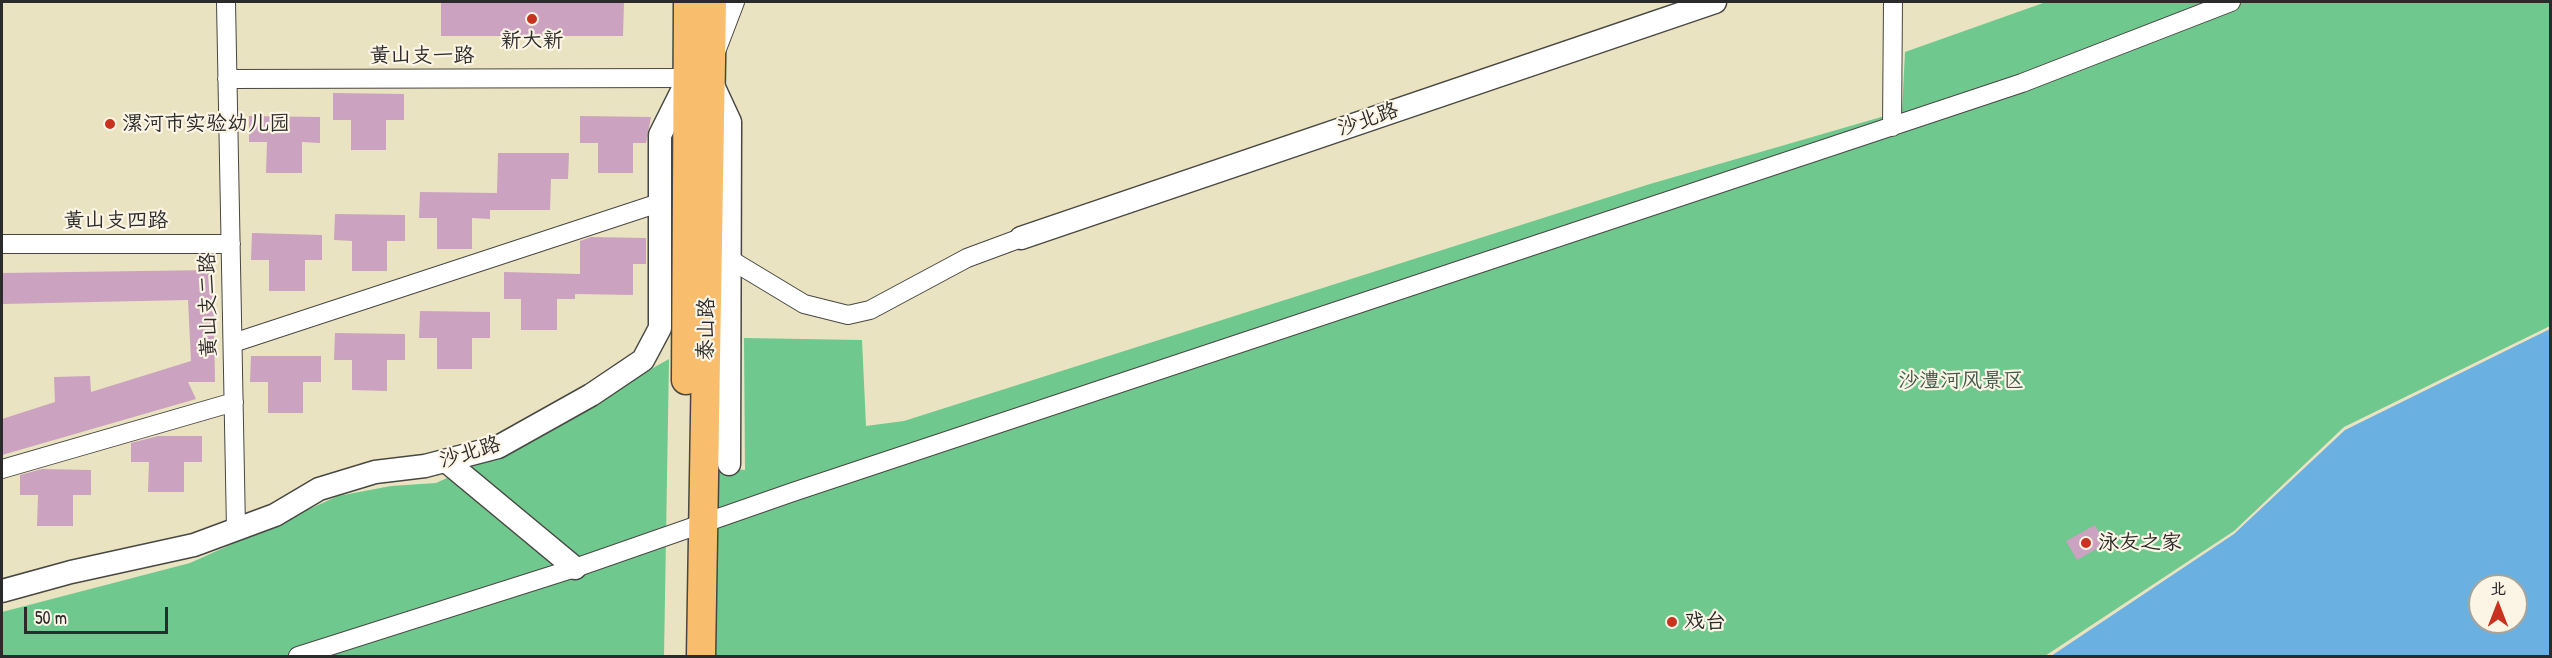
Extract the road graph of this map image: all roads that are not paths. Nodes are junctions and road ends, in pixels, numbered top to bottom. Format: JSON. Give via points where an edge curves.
{"nodes":[{"id":1,"x":226,"y":2,"type":"edge"},
{"id":2,"x":688,"y":2,"type":"edge"},
{"id":3,"x":712,"y":2,"type":"edge"},
{"id":4,"x":735,"y":2,"type":"edge"},
{"id":5,"x":1715,"y":2,"type":"edge"},
{"id":6,"x":1893,"y":2,"type":"edge"},
{"id":7,"x":2231,"y":2,"type":"edge"},
{"id":8,"x":703,"y":74,"type":"junction"},
{"id":9,"x":227,"y":79,"type":"junction"},
{"id":10,"x":1892,"y":127,"type":"junction"},
{"id":11,"x":659,"y":203,"type":"junction"},
{"id":12,"x":1021,"y":238,"type":"joint"},
{"id":13,"x":2,"y":244,"type":"edge"},
{"id":14,"x":231,"y":244,"type":"junction"},
{"id":15,"x":731,"y":260,"type":"junction"},
{"id":16,"x":233,"y":343,"type":"junction"},
{"id":17,"x":234,"y":402,"type":"junction"},
{"id":18,"x":446,"y":461,"type":"junction"},
{"id":19,"x":729,"y":464,"type":"dead end"},
{"id":20,"x":2,"y":469,"type":"edge"},
{"id":21,"x":694,"y":527,"type":"junction"},
{"id":22,"x":236,"y":529,"type":"junction"},
{"id":23,"x":575,"y":568,"type":"junction"},
{"id":24,"x":2,"y":591,"type":"edge"},
{"id":25,"x":298,"y":657,"type":"edge"},
{"id":26,"x":683,"y":657,"type":"edge"},
{"id":27,"x":701,"y":657,"type":"edge"}],
"edges":[{"from":1,"to":9,"type":"street","name":"黄山支二路"},
{"from":2,"to":8,"type":"main road","name":"泰山路"},
{"from":3,"to":8,"type":"main road","name":"泰山路"},
{"from":4,"to":8,"type":"street"},
{"from":5,"to":12,"type":"street","name":"沙北路"},
{"from":6,"to":10,"type":"street"},
{"from":7,"to":10,"type":"street","via":[[2022,83]]},
{"from":8,"to":9,"type":"street","name":"黄山支一路"},
{"from":8,"to":11,"type":"street","name":"沙北路","via":[[660,135]]},
{"from":8,"to":15,"type":"street","via":[[730,122]]},
{"from":8,"to":21,"type":"main road","name":"泰山路"},
{"from":9,"to":14,"type":"street","name":"黄山支二路"},
{"from":10,"to":21,"type":"street"},
{"from":11,"to":16,"type":"street"},
{"from":11,"to":18,"type":"street","name":"沙北路","via":[[660,328],[643,360],[591,395],[498,447]]},
{"from":12,"to":15,"type":"street","via":[[967,258],[870,310],[848,315],[804,304]]},
{"from":13,"to":14,"type":"street","name":"黄山支四路"},
{"from":14,"to":16,"type":"street","name":"黄山支二路"},
{"from":15,"to":19,"type":"street"},
{"from":16,"to":17,"type":"street","name":"黄山支二路"},
{"from":17,"to":20,"type":"street"},
{"from":17,"to":22,"type":"street","name":"黄山支二路"},
{"from":18,"to":22,"type":"street","name":"沙北路","via":[[375,472],[319,489],[275,515]]},
{"from":18,"to":23,"type":"street"},
{"from":21,"to":23,"type":"street"},
{"from":21,"to":26,"type":"main road","name":"泰山路"},
{"from":21,"to":27,"type":"main road","name":"泰山路"},
{"from":22,"to":24,"type":"street","name":"沙北路","via":[[194,545]]},
{"from":23,"to":25,"type":"street"}]}
